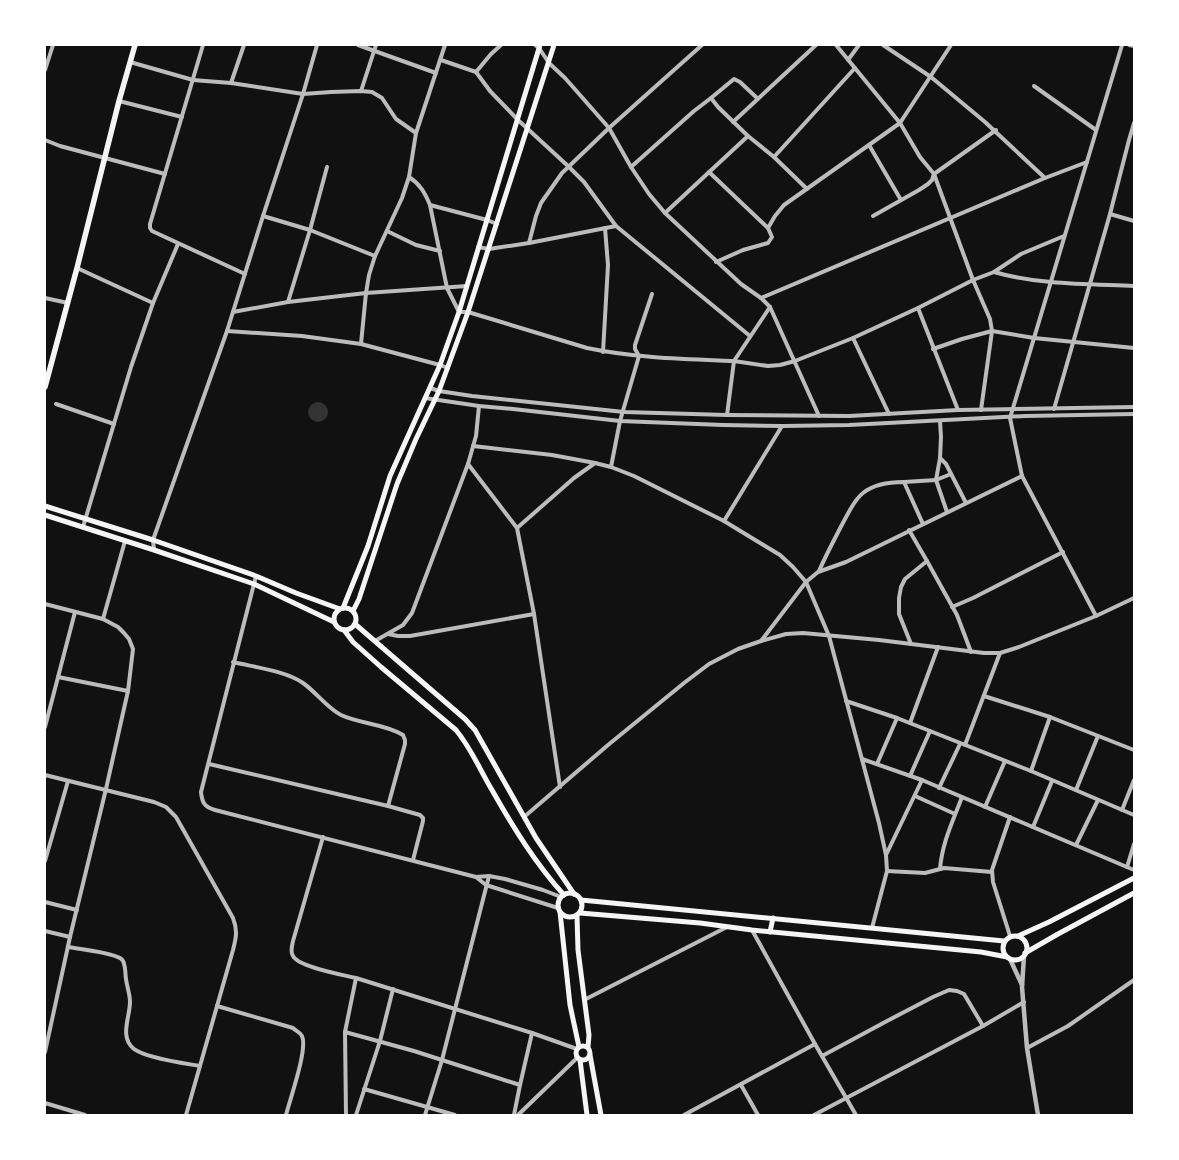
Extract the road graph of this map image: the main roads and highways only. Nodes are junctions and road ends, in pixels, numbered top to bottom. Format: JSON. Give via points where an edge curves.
{"nodes":[{"id":1,"x":135,"y":45,"type":"edge"},
{"id":2,"x":554,"y":45,"type":"edge"},
{"id":3,"x":538,"y":46,"type":"edge"},
{"id":4,"x":45,"y":387,"type":"edge"},
{"id":5,"x":45,"y":506,"type":"edge"},
{"id":6,"x":45,"y":515,"type":"edge"},
{"id":7,"x":342,"y":608,"type":"junction"},
{"id":8,"x":353,"y":611,"type":"junction"},
{"id":9,"x":334,"y":622,"type":"junction"},
{"id":10,"x":355,"y":624,"type":"junction"},
{"id":11,"x":344,"y":630,"type":"junction"},
{"id":12,"x":1134,"y":878,"type":"edge"},
{"id":13,"x":1134,"y":893,"type":"edge"},
{"id":14,"x":574,"y":894,"type":"junction"},
{"id":15,"x":562,"y":896,"type":"junction"},
{"id":16,"x":581,"y":900,"type":"junction"},
{"id":17,"x":559,"y":910,"type":"junction"},
{"id":18,"x":578,"y":915,"type":"junction"},
{"id":19,"x":773,"y":918,"type":"junction"},
{"id":20,"x":770,"y":932,"type":"junction"},
{"id":21,"x":1018,"y":936,"type":"junction"},
{"id":22,"x":1004,"y":941,"type":"junction"},
{"id":23,"x":1024,"y":955,"type":"junction"},
{"id":24,"x":1008,"y":958,"type":"junction"},
{"id":25,"x":588,"y":1047,"type":"junction"},
{"id":26,"x":578,"y":1048,"type":"junction"},
{"id":27,"x":590,"y":1055,"type":"junction"},
{"id":28,"x":579,"y":1059,"type":"junction"},
{"id":29,"x":587,"y":1115,"type":"edge"},
{"id":30,"x":601,"y":1115,"type":"edge"}],
"edges":[{"from":1,"to":4,"type":"main road"},
{"from":2,"to":8,"type":"main road","via":[[468,312],[439,391],[398,484]]},
{"from":3,"to":7,"type":"main road","via":[[459,312],[440,365],[390,476],[368,546]]},
{"from":5,"to":7,"type":"main road","via":[[153,540]]},
{"from":6,"to":9,"type":"main road","via":[[254,584]]},
{"from":7,"to":8,"type":"main road"},
{"from":7,"to":9,"type":"main road","via":[[335,614]]},
{"from":8,"to":10,"type":"main road"},
{"from":9,"to":11,"type":"main road"},
{"from":10,"to":11,"type":"main road"},
{"from":10,"to":14,"type":"main road","via":[[476,730],[524,818]]},
{"from":11,"to":15,"type":"main road","via":[[353,642],[465,740],[521,839]]},
{"from":12,"to":21,"type":"main road"},
{"from":13,"to":23,"type":"main road"},
{"from":14,"to":15,"type":"main road"},
{"from":14,"to":16,"type":"main road"},
{"from":15,"to":17,"type":"main road"},
{"from":16,"to":18,"type":"main road"},
{"from":16,"to":19,"type":"main road"},
{"from":17,"to":18,"type":"main road","via":[[567,917]]},
{"from":17,"to":26,"type":"main road"},
{"from":18,"to":20,"type":"main road","via":[[700,923]]},
{"from":18,"to":25,"type":"main road","via":[[577,939]]},
{"from":19,"to":20,"type":"main road"},
{"from":19,"to":22,"type":"main road"},
{"from":20,"to":24,"type":"main road","via":[[981,952]]},
{"from":21,"to":22,"type":"main road","via":[[1010,936]]},
{"from":21,"to":23,"type":"main road","via":[[1026,943]]},
{"from":22,"to":24,"type":"main road","via":[[1003,951]]},
{"from":23,"to":24,"type":"main road","via":[[1017,959]]},
{"from":25,"to":26,"type":"main road"},
{"from":25,"to":27,"type":"main road"},
{"from":26,"to":28,"type":"main road","via":[[576,1054]]},
{"from":27,"to":28,"type":"main road","via":[[586,1060]]},
{"from":27,"to":30,"type":"main road"},
{"from":28,"to":29,"type":"main road"}]}
